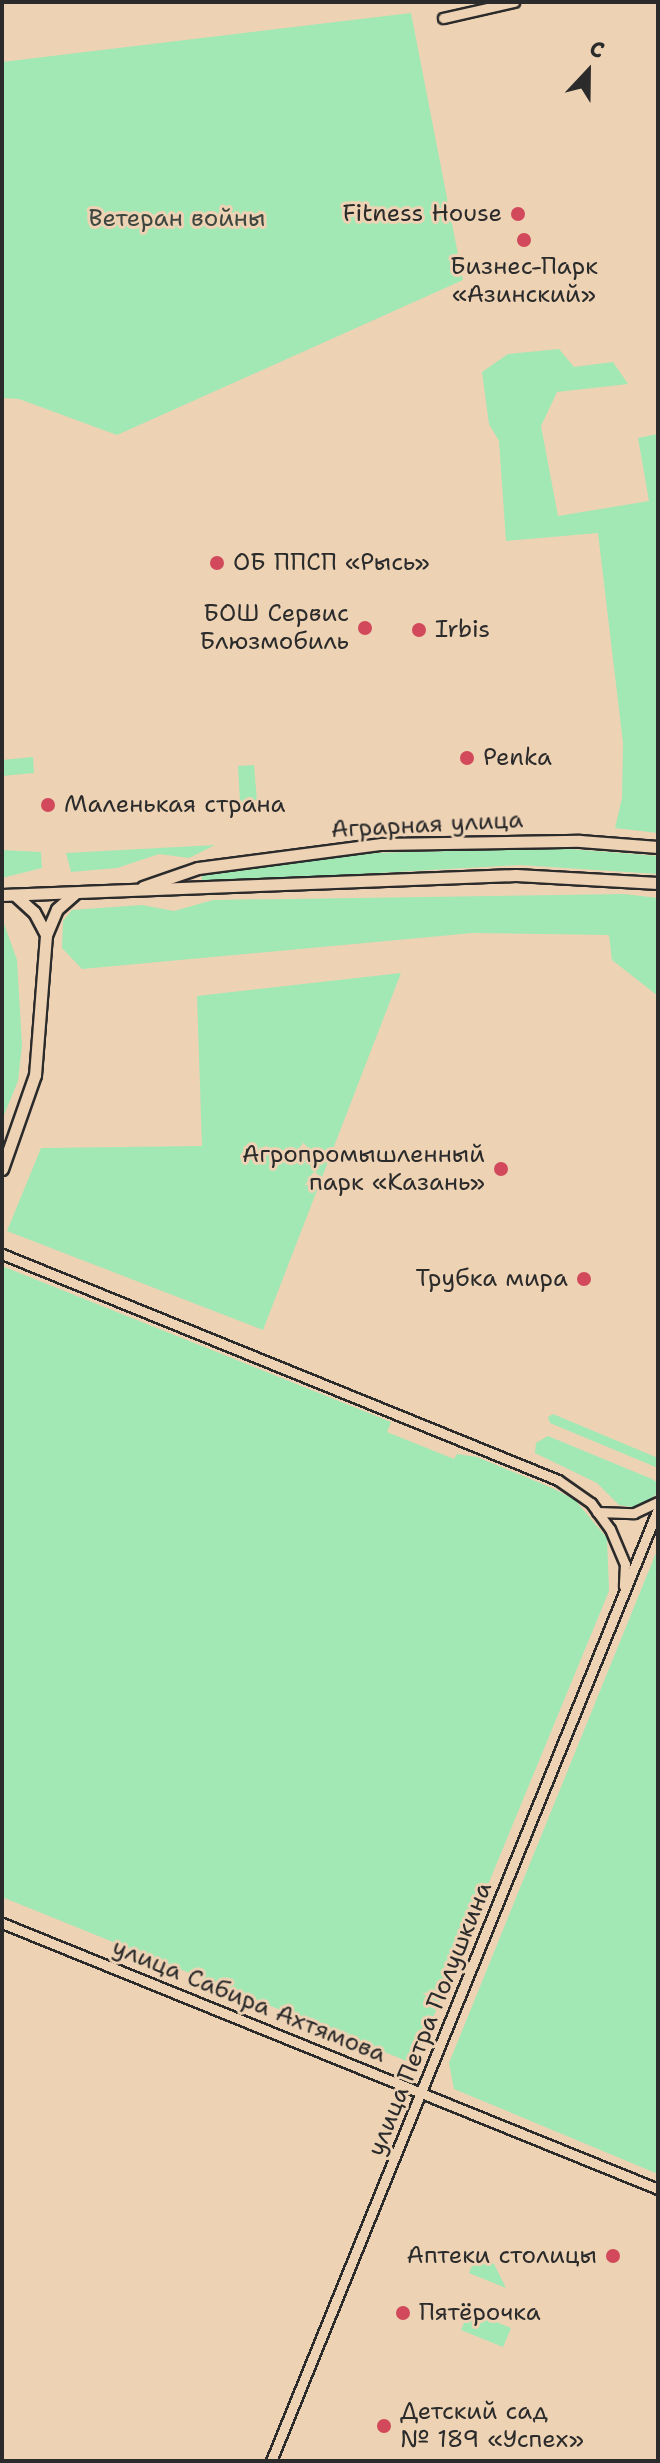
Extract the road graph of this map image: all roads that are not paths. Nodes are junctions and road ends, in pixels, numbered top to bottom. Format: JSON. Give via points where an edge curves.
{"nodes":[{"id":1,"x":514,"y":2,"type":"edge"},
{"id":2,"x":443,"y":18,"type":"dead end"},
{"id":3,"x":658,"y":847,"type":"edge"},
{"id":4,"x":198,"y":868,"type":"junction"},
{"id":5,"x":655,"y":884,"type":"edge"},
{"id":6,"x":137,"y":889,"type":"junction"},
{"id":7,"x":202,"y":891,"type":"junction"},
{"id":8,"x":75,"y":893,"type":"junction"},
{"id":9,"x":2,"y":895,"type":"edge"},
{"id":10,"x":15,"y":896,"type":"junction"},
{"id":11,"x":46,"y":935,"type":"junction"},
{"id":12,"x":2,"y":1169,"type":"edge"},
{"id":13,"x":2,"y":1254,"type":"edge"},
{"id":14,"x":658,"y":1502,"type":"edge"},
{"id":15,"x":658,"y":1509,"type":"edge"},
{"id":16,"x":597,"y":1512,"type":"junction"},
{"id":17,"x":624,"y":1592,"type":"junction"},
{"id":18,"x":2,"y":1923,"type":"edge"},
{"id":19,"x":422,"y":2093,"type":"junction"},
{"id":20,"x":658,"y":2189,"type":"edge"},
{"id":21,"x":271,"y":2461,"type":"edge"}],
"edges":[{"from":1,"to":2,"type":"street"},
{"from":3,"to":4,"type":"street","name":"Аграрная улица","via":[[420,842]]},
{"from":4,"to":6,"type":"street","name":"Аграрная улица"},
{"from":4,"to":7,"type":"street","via":[[192,884]]},
{"from":5,"to":7,"type":"street","name":"Аграрная улица","via":[[516,875]]},
{"from":6,"to":7,"type":"street","name":"Аграрная улица"},
{"from":6,"to":8,"type":"street","name":"Аграрная улица"},
{"from":8,"to":10,"type":"street","name":"Аграрная улица"},
{"from":8,"to":11,"type":"street","via":[[57,909]]},
{"from":9,"to":10,"type":"street","name":"Аграрная улица"},
{"from":10,"to":11,"type":"street","via":[[34,912]]},
{"from":11,"to":12,"type":"street","via":[[35,1075]]},
{"from":13,"to":16,"type":"street","via":[[530,1467],[558,1480]]},
{"from":14,"to":16,"type":"street","via":[[634,1513]]},
{"from":15,"to":17,"type":"street","name":"улица Петра Полушкина"},
{"from":16,"to":17,"type":"street","via":[[625,1564]]},
{"from":17,"to":19,"type":"street","name":"улица Петра Полушкина"},
{"from":18,"to":19,"type":"street","name":"улица Сабира Ахтямова"},
{"from":19,"to":20,"type":"street","name":"улица Сабира Ахтямова"},
{"from":19,"to":21,"type":"street","name":"улица Петра Полушкина"}]}
